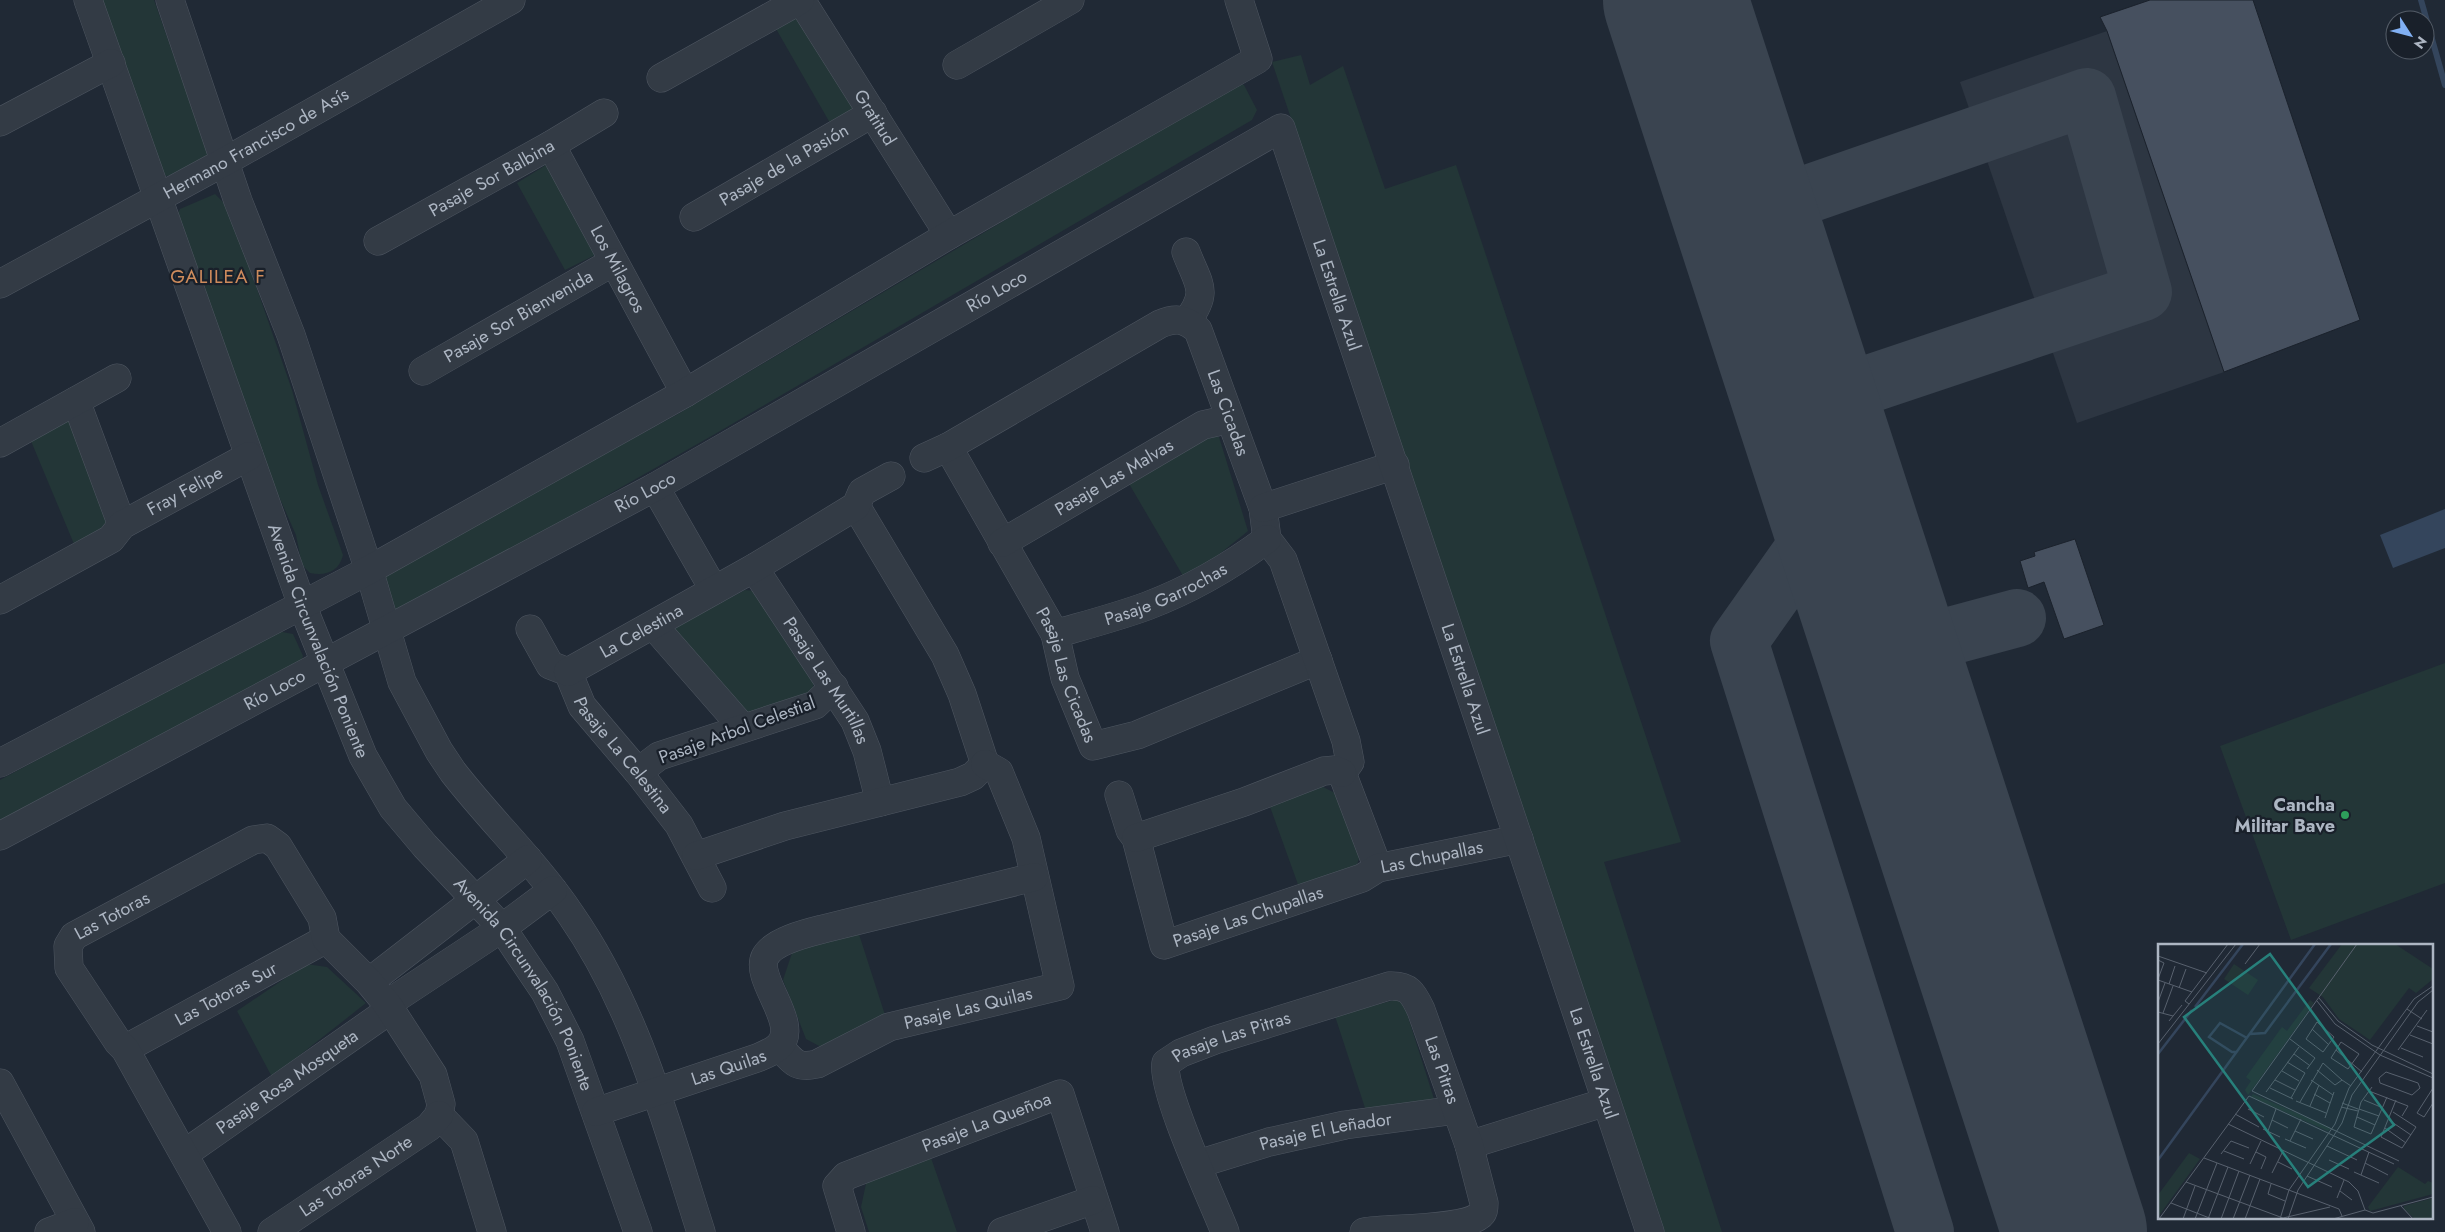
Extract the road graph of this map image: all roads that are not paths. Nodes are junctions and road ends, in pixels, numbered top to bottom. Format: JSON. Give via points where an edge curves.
{"nodes":[{"id":1,"x":88,"y":0,"type":"edge"},
{"id":2,"x":170,"y":0,"type":"edge"},
{"id":3,"x":801,"y":0,"type":"edge"},
{"id":4,"x":1070,"y":0,"type":"edge"},
{"id":5,"x":1239,"y":0,"type":"edge"},
{"id":6,"x":507,"y":1,"type":"edge"},
{"id":7,"x":111,"y":63,"type":"junction"},
{"id":8,"x":957,"y":65,"type":"dead end"},
{"id":9,"x":661,"y":78,"type":"dead end"},
{"id":10,"x":604,"y":113,"type":"dead end"},
{"id":11,"x":873,"y":113,"type":"junction"},
{"id":12,"x":0,"y":122,"type":"edge"},
{"id":13,"x":1280,"y":128,"type":"joint"},
{"id":14,"x":552,"y":145,"type":"junction"},
{"id":15,"x":224,"y":162,"type":"junction"},
{"id":16,"x":156,"y":199,"type":"junction"},
{"id":17,"x":694,"y":217,"type":"dead end"},
{"id":18,"x":949,"y":235,"type":"junction"},
{"id":19,"x":378,"y":241,"type":"dead end"},
{"id":20,"x":1186,"y":252,"type":"dead end"},
{"id":21,"x":613,"y":262,"type":"junction"},
{"id":22,"x":0,"y":284,"type":"edge"},
{"id":23,"x":1188,"y":321,"type":"junction"},
{"id":24,"x":423,"y":371,"type":"dead end"},
{"id":25,"x":117,"y":378,"type":"dead end"},
{"id":26,"x":685,"y":394,"type":"junction"},
{"id":27,"x":76,"y":401,"type":"junction"},
{"id":28,"x":1230,"y":419,"type":"junction"},
{"id":29,"x":0,"y":443,"type":"edge"},
{"id":30,"x":948,"y":447,"type":"junction"},
{"id":31,"x":249,"y":456,"type":"junction"},
{"id":32,"x":924,"y":458,"type":"dead end"},
{"id":33,"x":1395,"y":465,"type":"junction"},
{"id":34,"x":891,"y":476,"type":"dead end"},
{"id":35,"x":655,"y":487,"type":"junction"},
{"id":36,"x":856,"y":506,"type":"junction"},
{"id":37,"x":1262,"y":508,"type":"junction"},
{"id":38,"x":122,"y":525,"type":"junction"},
{"id":39,"x":1267,"y":539,"type":"junction"},
{"id":40,"x":1002,"y":543,"type":"junction"},
{"id":41,"x":754,"y":568,"type":"junction"},
{"id":42,"x":369,"y":570,"type":"junction"},
{"id":43,"x":714,"y":590,"type":"junction"},
{"id":44,"x":0,"y":600,"type":"edge"},
{"id":45,"x":302,"y":605,"type":"junction"},
{"id":46,"x":652,"y":624,"type":"junction"},
{"id":47,"x":530,"y":629,"type":"dead end"},
{"id":48,"x":388,"y":630,"type":"junction"},
{"id":49,"x":1055,"y":634,"type":"junction"},
{"id":50,"x":1318,"y":660,"type":"junction"},
{"id":51,"x":325,"y":663,"type":"junction"},
{"id":52,"x":568,"y":672,"type":"junction"},
{"id":53,"x":834,"y":686,"type":"junction"},
{"id":54,"x":743,"y":728,"type":"junction"},
{"id":55,"x":0,"y":763,"type":"edge"},
{"id":56,"x":985,"y":764,"type":"junction"},
{"id":57,"x":638,"y":772,"type":"junction"},
{"id":58,"x":1342,"y":773,"type":"junction"},
{"id":59,"x":1119,"y":795,"type":"dead end"},
{"id":60,"x":880,"y":802,"type":"junction"},
{"id":61,"x":0,"y":836,"type":"edge"},
{"id":62,"x":1136,"y":838,"type":"junction"},
{"id":63,"x":1519,"y":838,"type":"junction"},
{"id":64,"x":696,"y":856,"type":"junction"},
{"id":65,"x":528,"y":859,"type":"junction"},
{"id":66,"x":1378,"y":868,"type":"junction"},
{"id":67,"x":1034,"y":877,"type":"junction"},
{"id":68,"x":712,"y":888,"type":"dead end"},
{"id":69,"x":553,"y":890,"type":"junction"},
{"id":70,"x":475,"y":900,"type":"junction"},
{"id":71,"x":502,"y":928,"type":"junction"},
{"id":72,"x":326,"y":939,"type":"junction"},
{"id":73,"x":369,"y":982,"type":"junction"},
{"id":74,"x":1414,"y":994,"type":"joint"},
{"id":75,"x":389,"y":1006,"type":"junction"},
{"id":76,"x":779,"y":1046,"type":"junction"},
{"id":77,"x":125,"y":1049,"type":"junction"},
{"id":78,"x":0,"y":1083,"type":"edge"},
{"id":79,"x":656,"y":1092,"type":"junction"},
{"id":80,"x":1606,"y":1102,"type":"junction"},
{"id":81,"x":1456,"y":1110,"type":"junction"},
{"id":82,"x":596,"y":1112,"type":"junction"},
{"id":83,"x":439,"y":1116,"type":"junction"},
{"id":84,"x":11,"y":1127,"type":"edge"},
{"id":85,"x":1469,"y":1146,"type":"junction"},
{"id":86,"x":184,"y":1154,"type":"junction"},
{"id":87,"x":1198,"y":1164,"type":"junction"},
{"id":88,"x":1093,"y":1200,"type":"junction"},
{"id":89,"x":78,"y":1227,"type":"edge"},
{"id":90,"x":488,"y":1229,"type":"edge"},
{"id":91,"x":49,"y":1232,"type":"edge"},
{"id":92,"x":227,"y":1232,"type":"edge"},
{"id":93,"x":272,"y":1232,"type":"edge"},
{"id":94,"x":638,"y":1232,"type":"edge"},
{"id":95,"x":700,"y":1232,"type":"edge"},
{"id":96,"x":851,"y":1232,"type":"edge"},
{"id":97,"x":1002,"y":1232,"type":"edge"},
{"id":98,"x":1105,"y":1232,"type":"edge"},
{"id":99,"x":1225,"y":1232,"type":"edge"},
{"id":100,"x":1364,"y":1232,"type":"edge"},
{"id":101,"x":1650,"y":1232,"type":"edge"}],
"edges":[{"from":1,"to":7,"type":"street","name":"Avenida Circunvalación Poniente"},
{"from":2,"to":15,"type":"street"},
{"from":3,"to":9,"type":"street"},
{"from":3,"to":11,"type":"street","name":"Gratitud"},
{"from":4,"to":8,"type":"street"},
{"from":5,"to":18,"type":"street","via":[[1258,59]]},
{"from":6,"to":15,"type":"street","name":"Hermano Francisco de Asís"},
{"from":7,"to":12,"type":"street"},
{"from":7,"to":16,"type":"street","name":"Avenida Circunvalación Poniente"},
{"from":10,"to":14,"type":"street","name":"Pasaje Sor Balbina"},
{"from":11,"to":17,"type":"street","name":"Pasaje de la Pasión"},
{"from":11,"to":18,"type":"street","name":"Gratitud"},
{"from":13,"to":33,"type":"street","name":"La Estrella Azul"},
{"from":13,"to":35,"type":"street","name":"Río Loco"},
{"from":14,"to":19,"type":"street","name":"Pasaje Sor Balbina"},
{"from":14,"to":21,"type":"street","name":"Los Milagros"},
{"from":15,"to":16,"type":"street","name":"Hermano Francisco de Asís"},
{"from":15,"to":42,"type":"street","via":[[291,335]]},
{"from":16,"to":22,"type":"street","name":"Hermano Francisco de Asís"},
{"from":16,"to":31,"type":"street","name":"Avenida Circunvalación Poniente"},
{"from":18,"to":26,"type":"street"},
{"from":20,"to":23,"type":"street","via":[[1201,291],[1201,300]]},
{"from":21,"to":24,"type":"street","name":"Pasaje Sor Bienvenida"},
{"from":21,"to":26,"type":"street","name":"Los Milagros"},
{"from":23,"to":28,"type":"street","name":"Las Cicadas","via":[[1198,330]]},
{"from":23,"to":30,"type":"street","via":[[1173,318],[1160,324]]},
{"from":25,"to":27,"type":"street"},
{"from":26,"to":42,"type":"street"},
{"from":27,"to":29,"type":"street"},
{"from":27,"to":38,"type":"street"},
{"from":28,"to":37,"type":"street","name":"Las Cicadas"},
{"from":28,"to":40,"type":"street","name":"Pasaje Las Malvas","via":[[1204,425]]},
{"from":30,"to":32,"type":"street"},
{"from":30,"to":40,"type":"street","name":"Pasaje Las Cicadas"},
{"from":31,"to":38,"type":"street","name":"Fray Felipe"},
{"from":31,"to":45,"type":"street","name":"Avenida Circunvalación Poniente"},
{"from":33,"to":37,"type":"street"},
{"from":33,"to":63,"type":"street","name":"La Estrella Azul"},
{"from":34,"to":36,"type":"street","via":[[862,492]]},
{"from":35,"to":43,"type":"street"},
{"from":35,"to":48,"type":"street","name":"Río Loco"},
{"from":36,"to":41,"type":"street"},
{"from":36,"to":56,"type":"street","via":[[945,654]]},
{"from":37,"to":39,"type":"street","name":"Las Cicadas"},
{"from":38,"to":44,"type":"street","name":"Fray Felipe","via":[[112,539]]},
{"from":39,"to":49,"type":"street","name":"Pasaje Garrochas","via":[[1224,568],[1178,592],[1148,605]]},
{"from":39,"to":50,"type":"street","via":[[1283,560]]},
{"from":40,"to":49,"type":"street","name":"Pasaje Las Cicadas"},
{"from":41,"to":43,"type":"street","name":"La Celestina"},
{"from":41,"to":53,"type":"street","name":"Pasaje Las Murtillas","via":[[823,675]]},
{"from":42,"to":45,"type":"street"},
{"from":42,"to":48,"type":"street"},
{"from":43,"to":46,"type":"street","name":"La Celestina"},
{"from":45,"to":51,"type":"street","name":"Avenida Circunvalación Poniente"},
{"from":45,"to":55,"type":"street"},
{"from":46,"to":52,"type":"street","name":"La Celestina"},
{"from":46,"to":54,"type":"street"},
{"from":47,"to":52,"type":"street","via":[[550,665]]},
{"from":48,"to":51,"type":"street","name":"Río Loco"},
{"from":48,"to":65,"type":"street","via":[[402,682],[439,751],[473,798]]},
{"from":49,"to":50,"type":"street","name":"Pasaje Las Cicadas","via":[[1065,678],[1093,746],[1137,735]]},
{"from":50,"to":58,"type":"street","via":[[1346,741],[1350,762]]},
{"from":51,"to":61,"type":"street","name":"Río Loco"},
{"from":51,"to":70,"type":"street","name":"Avenida Circunvalación Poniente","via":[[363,756],[393,808]]},
{"from":52,"to":57,"type":"street","name":"Pasaje La Celestina","via":[[582,706]]},
{"from":53,"to":54,"type":"street","name":"Pasaje Arbol Celestial","via":[[815,705]]},
{"from":53,"to":60,"type":"street","name":"Pasaje Las Murtillas","via":[[855,721],[867,751]]},
{"from":54,"to":57,"type":"street","name":"Pasaje Arbol Celestial","via":[[659,756]]},
{"from":56,"to":60,"type":"street","via":[[968,780]]},
{"from":56,"to":67,"type":"street","name":"Pasaje Las Quilas","via":[[999,772],[1026,838]]},
{"from":57,"to":64,"type":"street","name":"Pasaje La Celestina","via":[[679,825]]},
{"from":58,"to":62,"type":"street","via":[[1324,771]]},
{"from":58,"to":66,"type":"street","name":"Las Chupallas"},
{"from":59,"to":62,"type":"street","name":"Pasaje Las Chupallas","via":[[1130,830]]},
{"from":60,"to":64,"type":"street","via":[[786,826]]},
{"from":62,"to":66,"type":"street","name":"Pasaje Las Chupallas","via":[[1164,945],[1362,878]]},
{"from":63,"to":66,"type":"street","name":"Las Chupallas"},
{"from":63,"to":80,"type":"street","name":"La Estrella Azul"},
{"from":64,"to":68,"type":"street","name":"Pasaje La Celestina"},
{"from":65,"to":69,"type":"street"},
{"from":65,"to":70,"type":"street"},
{"from":67,"to":76,"type":"street","name":"Las Quilas","via":[[797,936],[777,946],[766,956],[763,966],[784,1022]]},
{"from":67,"to":76,"type":"street","name":"Pasaje Las Quilas","via":[[1060,986],[890,1026],[806,1067],[797,1065]]},
{"from":69,"to":71,"type":"street"},
{"from":69,"to":79,"type":"street","via":[[584,935],[614,988]]},
{"from":70,"to":71,"type":"street","name":"Avenida Circunvalación Poniente"},
{"from":70,"to":73,"type":"street"},
{"from":71,"to":75,"type":"street"},
{"from":71,"to":82,"type":"street","name":"Avenida Circunvalación Poniente","via":[[545,992],[570,1041]]},
{"from":72,"to":73,"type":"street"},
{"from":72,"to":77,"type":"street","name":"Las Totoras Sur"},
{"from":72,"to":77,"type":"street","name":"Las Totoras","via":[[322,918],[278,846],[267,838],[254,840],[74,936],[68,946],[69,968]]},
{"from":73,"to":75,"type":"street"},
{"from":74,"to":81,"type":"street","name":"Las Pitras"},
{"from":74,"to":87,"type":"street","name":"Pasaje Las Pitras","via":[[1400,986],[1388,986],[1215,1040],[1170,1058],[1165,1068],[1168,1088]]},
{"from":75,"to":83,"type":"street","via":[[433,1075],[441,1104]]},
{"from":75,"to":86,"type":"street","name":"Pasaje Rosa Mosqueta"},
{"from":76,"to":79,"type":"street","name":"Las Quilas","via":[[757,1058]]},
{"from":77,"to":86,"type":"street","name":"Las Totoras"},
{"from":78,"to":84,"type":"street"},
{"from":79,"to":82,"type":"street","name":"Las Quilas"},
{"from":79,"to":95,"type":"street"},
{"from":80,"to":85,"type":"street"},
{"from":80,"to":101,"type":"street","name":"La Estrella Azul"},
{"from":81,"to":85,"type":"street","name":"Las Pitras"},
{"from":81,"to":87,"type":"street","name":"Pasaje El Leñador","via":[[1345,1125],[1269,1142]]},
{"from":82,"to":94,"type":"street","name":"Avenida Circunvalación Poniente"},
{"from":83,"to":90,"type":"street","via":[[464,1141]]},
{"from":83,"to":93,"type":"street","name":"Las Totoras Norte","via":[[429,1127]]},
{"from":84,"to":89,"type":"street"},
{"from":85,"to":100,"type":"street","name":"Las Pitras","via":[[1484,1203],[1484,1211],[1479,1216],[1451,1224]]},
{"from":86,"to":92,"type":"street","name":"Las Totoras"},
{"from":87,"to":99,"type":"street","name":"Pasaje Las Pitras"},
{"from":88,"to":96,"type":"street","name":"Pasaje La Queñoa","via":[[1060,1094],[846,1176],[837,1186]]},
{"from":88,"to":97,"type":"street"},
{"from":88,"to":98,"type":"street","name":"Pasaje La Queñoa"},
{"from":89,"to":91,"type":"street"}]}
